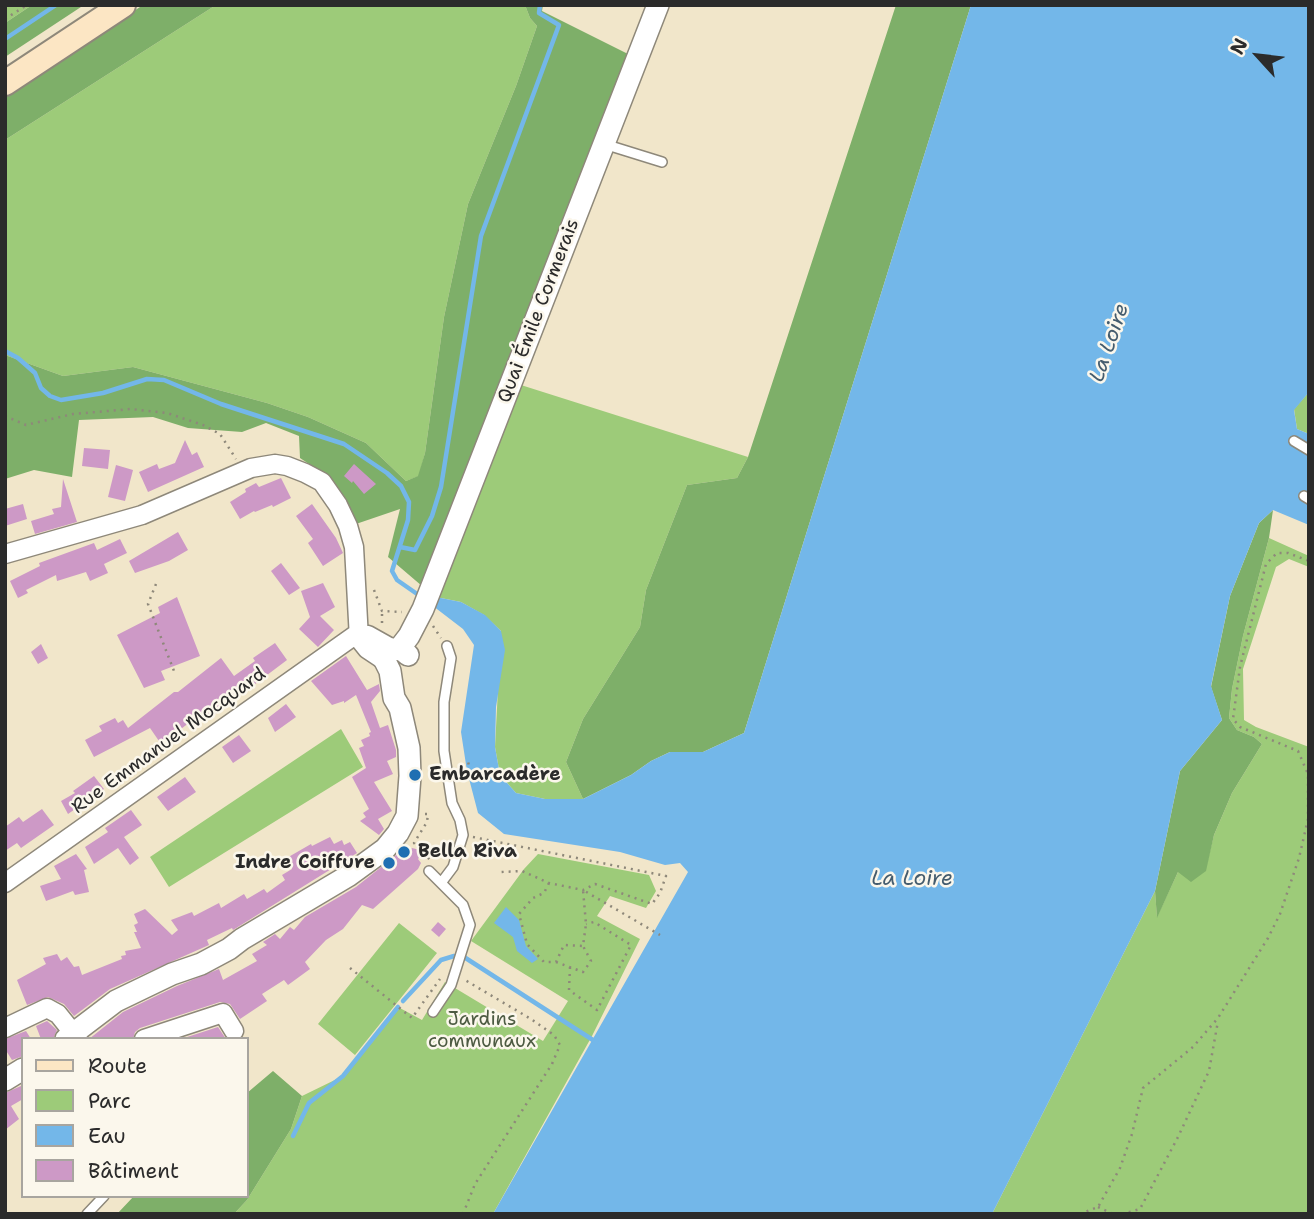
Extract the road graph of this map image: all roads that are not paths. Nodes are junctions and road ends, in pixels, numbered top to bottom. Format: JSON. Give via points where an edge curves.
{"nodes":[{"id":1,"x":123,"y":5,"type":"edge"},
{"id":2,"x":658,"y":5,"type":"edge"},
{"id":3,"x":5,"y":83,"type":"edge"},
{"id":4,"x":604,"y":144,"type":"junction"},
{"id":5,"x":662,"y":162,"type":"dead end"},
{"id":6,"x":1294,"y":441,"type":"dead end"},
{"id":7,"x":1309,"y":450,"type":"edge"},
{"id":8,"x":5,"y":554,"type":"edge"},
{"id":9,"x":358,"y":633,"type":"junction"},
{"id":10,"x":447,"y":646,"type":"dead end"},
{"id":11,"x":397,"y":660,"type":"junction"},
{"id":12,"x":432,"y":868,"type":"road end"},
{"id":13,"x":5,"y":883,"type":"edge"},
{"id":14,"x":441,"y":883,"type":"junction"},
{"id":15,"x":433,"y":1012,"type":"dead end"},
{"id":16,"x":5,"y":1028,"type":"edge"},
{"id":17,"x":234,"y":1031,"type":"dead end"},
{"id":18,"x":72,"y":1037,"type":"edge"},
{"id":19,"x":150,"y":1037,"type":"edge"},
{"id":20,"x":21,"y":1070,"type":"edge"},
{"id":21,"x":5,"y":1080,"type":"edge"},
{"id":22,"x":102,"y":1198,"type":"edge"},
{"id":23,"x":87,"y":1214,"type":"edge"}],
"edges":[{"from":1,"to":3,"type":"main road"},
{"from":2,"to":4,"type":"street","name":"Quai Émile Cormerais"},
{"from":4,"to":5,"type":"lane"},
{"from":4,"to":11,"type":"street","name":"Quai Émile Cormerais","via":[[431,587],[415,612],[418,636]]},
{"from":6,"to":7,"type":"lane"},
{"from":8,"to":9,"type":"street","via":[[142,515],[263,465],[287,466],[313,477],[334,496],[348,526],[354,547]]},
{"from":9,"to":11,"type":"street","via":[[379,640]]},
{"from":9,"to":13,"type":"street","name":"Rue Emmanuel Mocquard"},
{"from":10,"to":14,"type":"lane","via":[[451,658],[444,702],[444,751],[463,835],[453,867]]},
{"from":11,"to":18,"type":"street","via":[[394,698],[409,748],[407,816],[385,849],[229,949],[116,1000]]},
{"from":12,"to":14,"type":"lane"},
{"from":14,"to":15,"type":"lane","via":[[463,905],[470,925],[450,985]]},
{"from":16,"to":18,"type":"street","via":[[47,1008],[58,1014]]},
{"from":17,"to":19,"type":"street","via":[[223,1013]]},
{"from":20,"to":21,"type":"street"},
{"from":22,"to":23,"type":"lane"}]}
